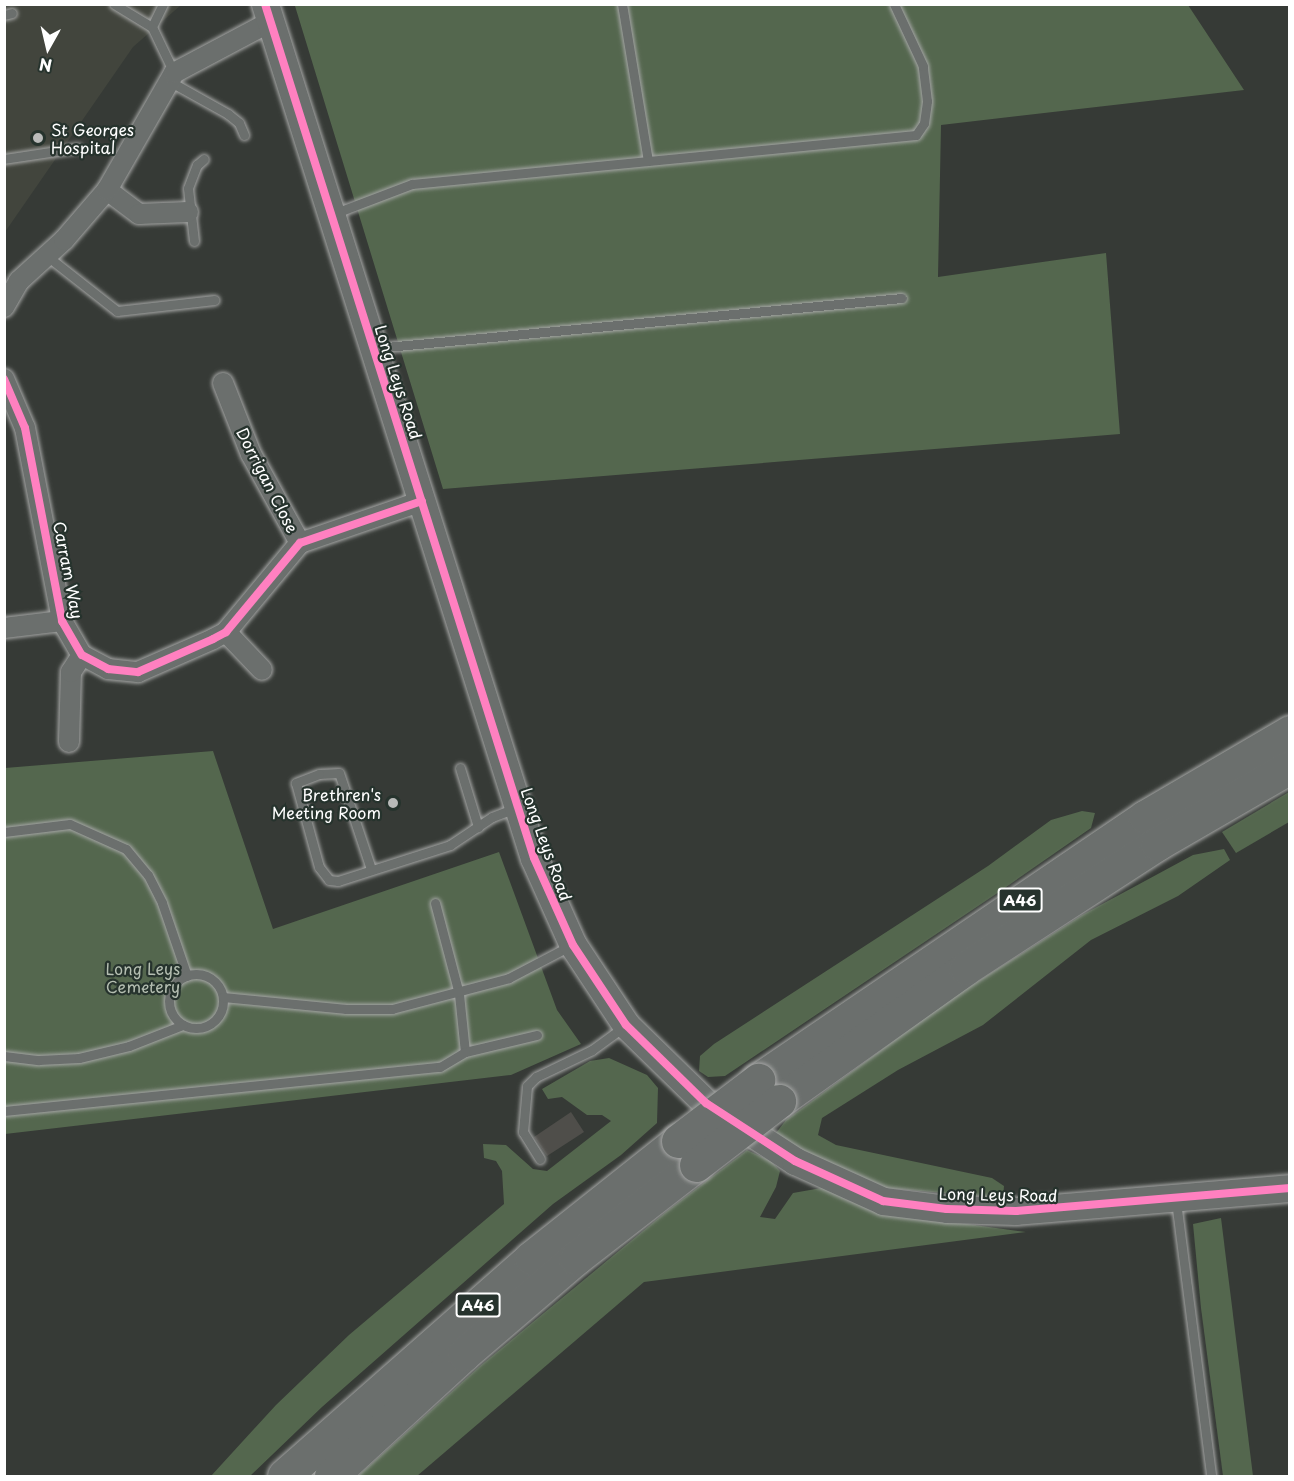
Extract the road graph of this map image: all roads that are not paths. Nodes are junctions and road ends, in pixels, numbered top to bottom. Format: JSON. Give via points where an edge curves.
{"nodes":[{"id":1,"x":114,"y":4,"type":"edge"},
{"id":2,"x":164,"y":4,"type":"edge"},
{"id":3,"x":622,"y":4,"type":"edge"},
{"id":4,"x":894,"y":4,"type":"edge"},
{"id":5,"x":267,"y":13,"type":"edge"},
{"id":6,"x":152,"y":27,"type":"junction"},
{"id":7,"x":171,"y":77,"type":"junction"},
{"id":8,"x":244,"y":135,"type":"dead end"},
{"id":9,"x":77,"y":148,"type":"dead end"},
{"id":10,"x":4,"y":159,"type":"edge"},
{"id":11,"x":204,"y":159,"type":"dead end"},
{"id":12,"x":648,"y":161,"type":"junction"},
{"id":13,"x":107,"y":190,"type":"junction"},
{"id":14,"x":189,"y":212,"type":"junction"},
{"id":15,"x":331,"y":214,"type":"junction"},
{"id":16,"x":194,"y":241,"type":"dead end"},
{"id":17,"x":47,"y":256,"type":"junction"},
{"id":18,"x":902,"y":298,"type":"dead end"},
{"id":19,"x":214,"y":300,"type":"dead end"},
{"id":20,"x":4,"y":307,"type":"edge"},
{"id":21,"x":374,"y":348,"type":"junction"},
{"id":22,"x":4,"y":380,"type":"edge"},
{"id":23,"x":223,"y":383,"type":"dead end"},
{"id":24,"x":422,"y":501,"type":"junction"},
{"id":25,"x":300,"y":543,"type":"junction"},
{"id":26,"x":62,"y":621,"type":"junction"},
{"id":27,"x":4,"y":628,"type":"edge"},
{"id":28,"x":226,"y":632,"type":"junction"},
{"id":29,"x":82,"y":655,"type":"junction"},
{"id":30,"x":262,"y":670,"type":"dead end"},
{"id":31,"x":1290,"y":732,"type":"edge"},
{"id":32,"x":69,"y":742,"type":"dead end"},
{"id":33,"x":1290,"y":766,"type":"edge"},
{"id":34,"x":460,"y":768,"type":"dead end"},
{"id":35,"x":518,"y":807,"type":"junction"},
{"id":36,"x":478,"y":827,"type":"junction"},
{"id":37,"x":4,"y":832,"type":"edge"},
{"id":38,"x":371,"y":869,"type":"junction"},
{"id":39,"x":435,"y":903,"type":"dead end"},
{"id":40,"x":573,"y":945,"type":"junction"},
{"id":41,"x":187,"y":976,"type":"junction"},
{"id":42,"x":459,"y":994,"type":"junction"},
{"id":43,"x":223,"y":997,"type":"junction"},
{"id":44,"x":183,"y":1025,"type":"junction"},
{"id":45,"x":626,"y":1025,"type":"junction"},
{"id":46,"x":537,"y":1035,"type":"dead end"},
{"id":47,"x":465,"y":1052,"type":"junction"},
{"id":48,"x":4,"y":1056,"type":"edge"},
{"id":49,"x":769,"y":1090,"type":"junction"},
{"id":50,"x":4,"y":1111,"type":"edge"},
{"id":51,"x":687,"y":1153,"type":"junction"},
{"id":52,"x":540,"y":1159,"type":"dead end"},
{"id":53,"x":1290,"y":1188,"type":"edge"},
{"id":54,"x":1176,"y":1199,"type":"junction"},
{"id":55,"x":284,"y":1476,"type":"edge"},
{"id":56,"x":331,"y":1476,"type":"edge"},
{"id":57,"x":1211,"y":1476,"type":"edge"}],
"edges":[{"from":1,"to":6,"type":"lane"},
{"from":2,"to":6,"type":"lane"},
{"from":3,"to":12,"type":"lane"},
{"from":4,"to":12,"type":"lane","via":[[923,66],[927,101],[924,123],[916,135]]},
{"from":5,"to":7,"type":"street"},
{"from":5,"to":15,"type":"street","name":"Long Leys Road"},
{"from":6,"to":7,"type":"lane"},
{"from":7,"to":8,"type":"lane","via":[[233,118]]},
{"from":7,"to":13,"type":"street"},
{"from":9,"to":10,"type":"lane"},
{"from":11,"to":14,"type":"lane","via":[[189,179]]},
{"from":12,"to":15,"type":"lane","via":[[412,184]]},
{"from":13,"to":14,"type":"street","via":[[139,213]]},
{"from":13,"to":17,"type":"street"},
{"from":14,"to":16,"type":"lane"},
{"from":15,"to":21,"type":"street","name":"Long Leys Road"},
{"from":17,"to":19,"type":"lane","via":[[117,311]]},
{"from":17,"to":20,"type":"street","via":[[19,281]]},
{"from":18,"to":21,"type":"lane"},
{"from":21,"to":24,"type":"street","name":"Long Leys Road"},
{"from":22,"to":26,"type":"street","name":"Carram Way","via":[[25,428]]},
{"from":23,"to":25,"type":"street","name":"Dorrigan Close","via":[[251,454]]},
{"from":24,"to":25,"type":"street"},
{"from":24,"to":35,"type":"street","name":"Long Leys Road"},
{"from":25,"to":28,"type":"street"},
{"from":26,"to":27,"type":"street"},
{"from":26,"to":29,"type":"street","name":"Carram Way"},
{"from":28,"to":29,"type":"street","via":[[138,672],[108,669]]},
{"from":28,"to":30,"type":"street"},
{"from":29,"to":32,"type":"street","via":[[71,672]]},
{"from":31,"to":49,"type":"highway","number":"A46","via":[[1145,818],[950,946]]},
{"from":33,"to":49,"type":"highway","number":"A46","via":[[1158,844]]},
{"from":34,"to":36,"type":"lane"},
{"from":35,"to":36,"type":"lane","via":[[492,816]]},
{"from":35,"to":40,"type":"street","name":"Long Leys Road","via":[[534,858]]},
{"from":36,"to":38,"type":"lane","via":[[450,845]]},
{"from":37,"to":41,"type":"lane","via":[[70,824],[126,849],[148,874],[162,903]]},
{"from":38,"to":38,"type":"lane","via":[[338,881],[322,874],[296,783],[319,774],[339,773]]},
{"from":39,"to":42,"type":"lane"},
{"from":40,"to":42,"type":"lane","via":[[510,978]]},
{"from":40,"to":45,"type":"street","name":"Long Leys Road"},
{"from":41,"to":43,"type":"lane","via":[[208,977]]},
{"from":41,"to":44,"type":"lane","via":[[176,982],[169,997],[172,1015]]},
{"from":42,"to":43,"type":"lane","via":[[380,1009]]},
{"from":42,"to":47,"type":"lane"},
{"from":43,"to":44,"type":"lane","via":[[223,1006],[213,1022],[196,1028]]},
{"from":44,"to":48,"type":"lane","via":[[129,1046],[79,1058],[39,1060]]},
{"from":45,"to":52,"type":"lane","via":[[592,1050],[536,1077],[527,1086],[523,1132]]},
{"from":45,"to":54,"type":"street","name":"Long Leys Road","via":[[706,1103],[795,1161],[883,1201],[947,1209],[1016,1211]]},
{"from":46,"to":47,"type":"lane"},
{"from":47,"to":50,"type":"lane","via":[[440,1067]]},
{"from":49,"to":51,"type":"highway","number":"A46","bridge":true},
{"from":51,"to":55,"type":"highway","number":"A46","via":[[531,1258]]},
{"from":51,"to":56,"type":"highway","number":"A46","via":[[576,1258]]},
{"from":53,"to":54,"type":"street","name":"Long Leys Road"},
{"from":54,"to":57,"type":"lane"}]}
